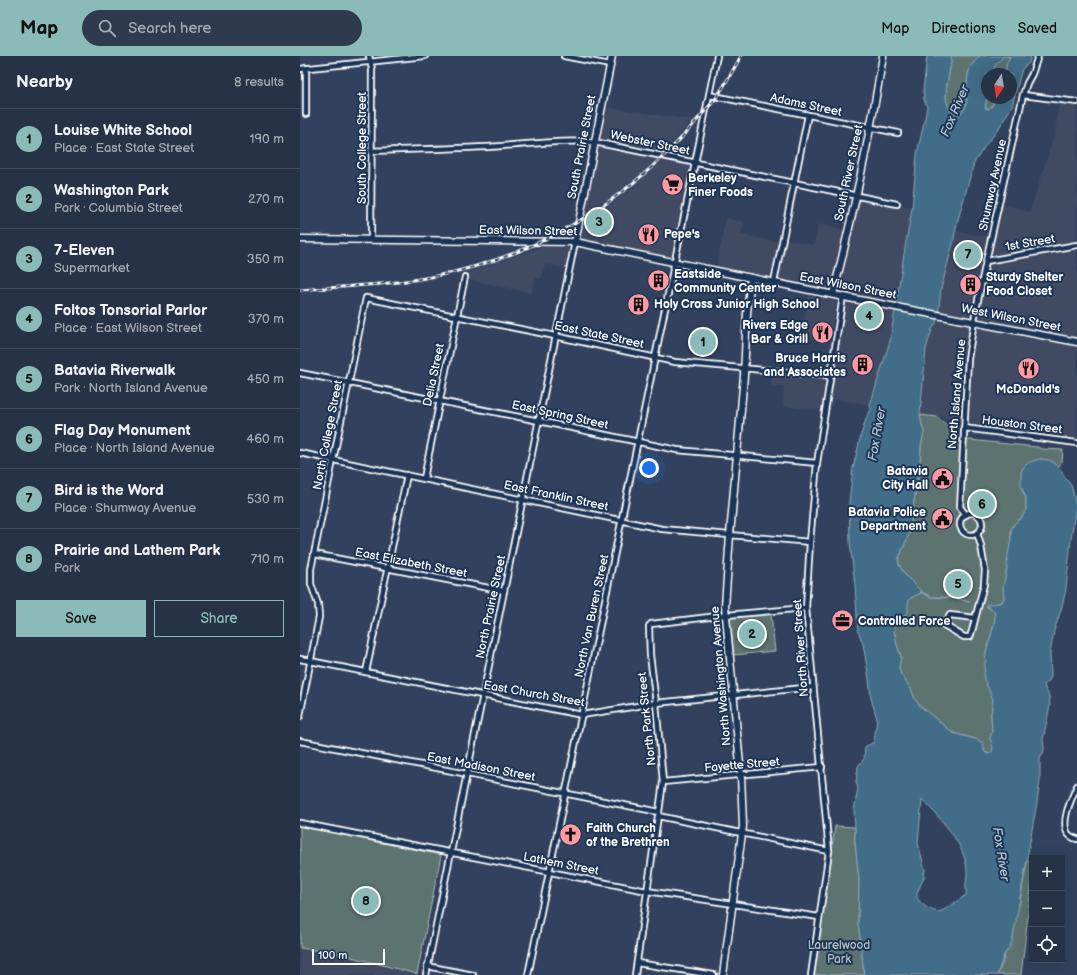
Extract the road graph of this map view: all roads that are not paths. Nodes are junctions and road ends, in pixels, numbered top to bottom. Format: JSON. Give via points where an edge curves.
{"nodes":[{"id":1,"x":425,"y":56,"type":"edge"},
{"id":2,"x":564,"y":56,"type":"edge"},
{"id":3,"x":612,"y":56,"type":"edge"},
{"id":4,"x":717,"y":56,"type":"edge"},
{"id":5,"x":883,"y":56,"type":"edge"},
{"id":6,"x":1038,"y":56,"type":"edge"},
{"id":7,"x":370,"y":58,"type":"edge"},
{"id":8,"x":610,"y":65,"type":"junction"},
{"id":9,"x":300,"y":68,"type":"edge"},
{"id":10,"x":306,"y":68,"type":"junction"},
{"id":11,"x":709,"y":95,"type":"junction"},
{"id":12,"x":1023,"y":95,"type":"junction"},
{"id":13,"x":1077,"y":102,"type":"edge"},
{"id":14,"x":306,"y":114,"type":"dead end"},
{"id":15,"x":808,"y":115,"type":"junction"},
{"id":16,"x":870,"y":128,"type":"junction"},
{"id":17,"x":898,"y":134,"type":"dead end"},
{"id":18,"x":594,"y":142,"type":"junction"},
{"id":19,"x":371,"y":151,"type":"junction"},
{"id":20,"x":695,"y":163,"type":"junction"},
{"id":21,"x":794,"y":183,"type":"junction"},
{"id":22,"x":856,"y":196,"type":"junction"},
{"id":23,"x":897,"y":204,"type":"dead end"},
{"id":24,"x":300,"y":239,"type":"edge"},
{"id":25,"x":371,"y":240,"type":"junction"},
{"id":26,"x":575,"y":242,"type":"junction"},
{"id":27,"x":1077,"y":245,"type":"edge"},
{"id":28,"x":986,"y":260,"type":"junction"},
{"id":29,"x":675,"y":262,"type":"junction"},
{"id":30,"x":465,"y":277,"type":"dead end"},
{"id":31,"x":751,"y":278,"type":"junction"},
{"id":32,"x":774,"y":282,"type":"junction"},
{"id":33,"x":833,"y":294,"type":"junction"},
{"id":34,"x":843,"y":296,"type":"junction"},
{"id":35,"x":366,"y":298,"type":"joint"},
{"id":36,"x":940,"y":315,"type":"joint"},
{"id":37,"x":457,"y":316,"type":"junction"},
{"id":38,"x":974,"y":322,"type":"junction"},
{"id":39,"x":556,"y":336,"type":"junction"},
{"id":40,"x":1077,"y":342,"type":"edge"},
{"id":41,"x":655,"y":357,"type":"junction"},
{"id":42,"x":744,"y":369,"type":"junction"},
{"id":43,"x":300,"y":373,"type":"edge"},
{"id":44,"x":830,"y":376,"type":"junction"},
{"id":45,"x":349,"y":383,"type":"junction"},
{"id":46,"x":439,"y":401,"type":"junction"},
{"id":47,"x":539,"y":421,"type":"junction"},
{"id":48,"x":964,"y":428,"type":"junction"},
{"id":49,"x":638,"y":442,"type":"junction"},
{"id":50,"x":1077,"y":443,"type":"edge"},
{"id":51,"x":300,"y":453,"type":"edge"},
{"id":52,"x":736,"y":456,"type":"junction"},
{"id":53,"x":333,"y":460,"type":"junction"},
{"id":54,"x":817,"y":463,"type":"junction"},
{"id":55,"x":407,"y":475,"type":"junction"},
{"id":56,"x":424,"y":478,"type":"junction"},
{"id":57,"x":523,"y":500,"type":"junction"},
{"id":58,"x":966,"y":514,"type":"junction"},
{"id":59,"x":622,"y":520,"type":"junction"},
{"id":60,"x":977,"y":534,"type":"junction"},
{"id":61,"x":730,"y":535,"type":"junction"},
{"id":62,"x":810,"y":542,"type":"junction"},
{"id":63,"x":314,"y":554,"type":"junction"},
{"id":64,"x":388,"y":568,"type":"junction"},
{"id":65,"x":504,"y":591,"type":"junction"},
{"id":66,"x":806,"y":608,"type":"junction"},
{"id":67,"x":726,"y":615,"type":"junction"},
{"id":68,"x":975,"y":618,"type":"junction"},
{"id":69,"x":300,"y":659,"type":"edge"},
{"id":70,"x":311,"y":661,"type":"junction"},
{"id":71,"x":366,"y":672,"type":"junction"},
{"id":72,"x":813,"y":687,"type":"junction"},
{"id":73,"x":482,"y":695,"type":"junction"},
{"id":74,"x":734,"y":695,"type":"junction"},
{"id":75,"x":656,"y":703,"type":"junction"},
{"id":76,"x":582,"y":715,"type":"junction"},
{"id":77,"x":300,"y":716,"type":"edge"},
{"id":78,"x":300,"y":741,"type":"edge"},
{"id":79,"x":822,"y":767,"type":"junction"},
{"id":80,"x":467,"y":774,"type":"junction"},
{"id":81,"x":741,"y":775,"type":"junction"},
{"id":82,"x":663,"y":782,"type":"junction"},
{"id":83,"x":1077,"y":786,"type":"edge"},
{"id":84,"x":566,"y":794,"type":"junction"},
{"id":85,"x":659,"y":814,"type":"junction"},
{"id":86,"x":300,"y":823,"type":"edge"},
{"id":87,"x":743,"y":833,"type":"junction"},
{"id":88,"x":1077,"y":839,"type":"edge"},
{"id":89,"x":829,"y":851,"type":"junction"},
{"id":90,"x":450,"y":853,"type":"junction"},
{"id":91,"x":550,"y":872,"type":"junction"},
{"id":92,"x":647,"y":891,"type":"junction"},
{"id":93,"x":733,"y":904,"type":"junction"},
{"id":94,"x":820,"y":917,"type":"junction"},
{"id":95,"x":637,"y":963,"type":"junction"},
{"id":96,"x":427,"y":966,"type":"junction"},
{"id":97,"x":426,"y":975,"type":"edge"},
{"id":98,"x":473,"y":975,"type":"edge"},
{"id":99,"x":528,"y":975,"type":"edge"},
{"id":100,"x":635,"y":975,"type":"edge"},
{"id":101,"x":714,"y":975,"type":"edge"},
{"id":102,"x":723,"y":975,"type":"edge"},
{"id":103,"x":811,"y":975,"type":"edge"}],
"edges":[{"from":1,"to":7,"type":"street"},
{"from":2,"to":8,"type":"street"},
{"from":3,"to":8,"type":"main road","name":"South Prairie Street"},
{"from":4,"to":11,"type":"street","name":"North Van Buren Street"},
{"from":5,"to":16,"type":"main road","name":"South River Street"},
{"from":6,"to":12,"type":"street","name":"Shumway Avenue"},
{"from":7,"to":10,"type":"street"},
{"from":7,"to":19,"type":"street","name":"South College Street"},
{"from":8,"to":18,"type":"main road","name":"South Prairie Street"},
{"from":9,"to":10,"type":"street"},
{"from":10,"to":14,"type":"street"},
{"from":11,"to":15,"type":"street","name":"Adams Street"},
{"from":11,"to":20,"type":"street","name":"North Van Buren Street"},
{"from":12,"to":13,"type":"street"},
{"from":12,"to":28,"type":"street","name":"Shumway Avenue"},
{"from":15,"to":16,"type":"street","name":"Adams Street"},
{"from":15,"to":21,"type":"street"},
{"from":16,"to":17,"type":"street","name":"Adams Street"},
{"from":16,"to":22,"type":"main road","name":"South River Street"},
{"from":18,"to":19,"type":"street","name":"Webster Street","via":[[554,141],[502,146]]},
{"from":18,"to":20,"type":"street","name":"Webster Street"},
{"from":18,"to":26,"type":"main road","name":"South Prairie Street"},
{"from":19,"to":25,"type":"street","name":"South College Street"},
{"from":20,"to":21,"type":"street","name":"Webster Street"},
{"from":20,"to":29,"type":"street","name":"North Van Buren Street"},
{"from":21,"to":22,"type":"street","name":"Webster Street"},
{"from":21,"to":32,"type":"street"},
{"from":22,"to":23,"type":"street","name":"Webster Street"},
{"from":22,"to":33,"type":"main road","name":"South River Street"},
{"from":24,"to":25,"type":"main road","name":"East Wilson Street"},
{"from":25,"to":26,"type":"main road","name":"East Wilson Street"},
{"from":26,"to":29,"type":"main road","name":"East Wilson Street"},
{"from":26,"to":39,"type":"street","name":"North Prairie Street"},
{"from":27,"to":28,"type":"street","name":"1st Street"},
{"from":28,"to":38,"type":"street","name":"Shumway Avenue"},
{"from":29,"to":31,"type":"main road","name":"East Wilson Street"},
{"from":29,"to":41,"type":"street","name":"North Van Buren Street"},
{"from":30,"to":37,"type":"street","name":"Delia Street"},
{"from":31,"to":32,"type":"main road","name":"East Wilson Street"},
{"from":31,"to":42,"type":"main road","name":"North Washington Avenue"},
{"from":32,"to":33,"type":"main road","name":"East Wilson Street"},
{"from":33,"to":34,"type":"main road","name":"East Wilson Street"},
{"from":34,"to":36,"type":"main road","name":"East Wilson Street"},
{"from":34,"to":44,"type":"street","name":"North River Street"},
{"from":35,"to":37,"type":"street","name":"East State Street"},
{"from":35,"to":45,"type":"street","name":"North College Street"},
{"from":36,"to":38,"type":"main road","name":"West Wilson Street"},
{"from":37,"to":39,"type":"street","name":"East State Street"},
{"from":37,"to":46,"type":"street","name":"Delia Street"},
{"from":38,"to":40,"type":"main road","name":"West Wilson Street"},
{"from":38,"to":48,"type":"street","name":"North Island Avenue","via":[[968,359]]},
{"from":39,"to":41,"type":"street","name":"East State Street"},
{"from":39,"to":47,"type":"street","name":"North Prairie Street"},
{"from":41,"to":42,"type":"street","name":"East State Street","via":[[675,362]]},
{"from":41,"to":49,"type":"street","name":"North Van Buren Street"},
{"from":42,"to":44,"type":"street","name":"East State Street"},
{"from":42,"to":52,"type":"main road","name":"North Washington Avenue"},
{"from":43,"to":45,"type":"street","name":"East Spring Street"},
{"from":44,"to":54,"type":"street","name":"North River Street"},
{"from":45,"to":46,"type":"street","name":"East Spring Street"},
{"from":45,"to":53,"type":"street","name":"North College Street"},
{"from":46,"to":47,"type":"street","name":"East Spring Street"},
{"from":46,"to":56,"type":"street","name":"Delia Street"},
{"from":47,"to":49,"type":"street","name":"East Spring Street"},
{"from":47,"to":57,"type":"street","name":"North Prairie Street"},
{"from":48,"to":50,"type":"street","name":"Houston Street"},
{"from":48,"to":58,"type":"street","name":"North Island Avenue","via":[[960,507]]},
{"from":49,"to":52,"type":"street","name":"East Spring Street","via":[[677,450]]},
{"from":49,"to":59,"type":"street","name":"North Van Buren Street"},
{"from":51,"to":53,"type":"street","name":"East Franklin Street"},
{"from":52,"to":54,"type":"street","name":"East Spring Street"},
{"from":52,"to":61,"type":"main road","name":"North Washington Avenue"},
{"from":53,"to":55,"type":"street","name":"East Franklin Street"},
{"from":53,"to":63,"type":"street","name":"North College Street"},
{"from":54,"to":62,"type":"street","name":"North River Street"},
{"from":55,"to":56,"type":"street","name":"East Franklin Street"},
{"from":55,"to":64,"type":"street"},
{"from":56,"to":57,"type":"street","name":"East Franklin Street"},
{"from":57,"to":59,"type":"street","name":"East Franklin Street"},
{"from":57,"to":65,"type":"street","name":"North Prairie Street"},
{"from":58,"to":60,"type":"street","via":[[976,514],[981,519],[982,526]]},
{"from":58,"to":60,"type":"street","name":"North Island Avenue","via":[[960,524],[963,530],[968,534]]},
{"from":59,"to":61,"type":"street","name":"East Franklin Street","via":[[662,529]]},
{"from":59,"to":76,"type":"street","name":"North Van Buren Street"},
{"from":60,"to":68,"type":"street","via":[[985,570]]},
{"from":61,"to":62,"type":"street","name":"East Franklin Street"},
{"from":61,"to":67,"type":"main road","name":"North Washington Avenue"},
{"from":62,"to":66,"type":"street","name":"North River Street"},
{"from":63,"to":64,"type":"street","name":"East Elizabeth Street"},
{"from":63,"to":70,"type":"street","name":"North College Street","via":[[310,579],[318,604],[319,617]]},
{"from":64,"to":65,"type":"street","name":"East Elizabeth Street"},
{"from":64,"to":71,"type":"street"},
{"from":65,"to":73,"type":"street","name":"North Prairie Street"},
{"from":66,"to":67,"type":"street"},
{"from":66,"to":72,"type":"street","name":"North River Street"},
{"from":67,"to":74,"type":"main road","name":"North Washington Avenue"},
{"from":67,"to":75,"type":"street","name":"North Park Street","via":[[649,626]]},
{"from":68,"to":68,"type":"street","via":[[970,637],[964,637],[944,626],[950,615]]},
{"from":69,"to":70,"type":"street","name":"East Church Street"},
{"from":70,"to":71,"type":"street","name":"East Church Street"},
{"from":70,"to":77,"type":"street","name":"North College Street"},
{"from":71,"to":73,"type":"street","name":"East Church Street"},
{"from":72,"to":74,"type":"street","name":"East Church Street"},
{"from":72,"to":79,"type":"street","name":"North River Street"},
{"from":73,"to":76,"type":"street","name":"East Church Street"},
{"from":73,"to":80,"type":"street","name":"North Prairie Street"},
{"from":74,"to":75,"type":"street","name":"East Church Street"},
{"from":74,"to":81,"type":"main road","name":"North Washington Avenue"},
{"from":75,"to":76,"type":"street","name":"East Church Street"},
{"from":75,"to":82,"type":"street","name":"North Park Street"},
{"from":76,"to":84,"type":"street","name":"North Van Buren Street"},
{"from":78,"to":80,"type":"street","name":"East Madison Street"},
{"from":79,"to":81,"type":"street","name":"Fayette Street"},
{"from":79,"to":89,"type":"street","name":"North River Street"},
{"from":80,"to":84,"type":"street","name":"East Madison Street"},
{"from":80,"to":90,"type":"street","name":"North Prairie Street"},
{"from":81,"to":82,"type":"street","name":"Fayette Street"},
{"from":81,"to":87,"type":"main road","name":"North Washington Avenue"},
{"from":82,"to":85,"type":"street","name":"North Park Street"},
{"from":83,"to":88,"type":"street","via":[[1065,823],[1070,837]]},
{"from":84,"to":85,"type":"street","name":"East Madison Street"},
{"from":84,"to":91,"type":"street","name":"North Van Buren Street"},
{"from":85,"to":87,"type":"street","name":"East Madison Street"},
{"from":85,"to":92,"type":"street","name":"North Park Street"},
{"from":86,"to":90,"type":"street","name":"Lathem Street"},
{"from":87,"to":89,"type":"street","name":"East Madison Street"},
{"from":87,"to":93,"type":"main road","name":"North Washington Avenue"},
{"from":89,"to":94,"type":"street","name":"North River Street"},
{"from":90,"to":91,"type":"street","name":"Lathem Street"},
{"from":90,"to":96,"type":"street","name":"North Prairie Street"},
{"from":91,"to":92,"type":"street","name":"Lathem Street"},
{"from":91,"to":99,"type":"street","name":"North Van Buren Street"},
{"from":92,"to":93,"type":"street","name":"Lathem Street"},
{"from":92,"to":95,"type":"street","name":"North Park Street"},
{"from":93,"to":94,"type":"street","name":"Lathem Street"},
{"from":93,"to":102,"type":"main road","name":"North Washington Avenue"},
{"from":94,"to":103,"type":"street","name":"North River Street"},
{"from":95,"to":100,"type":"street","name":"North Park Street"},
{"from":95,"to":101,"type":"street"},
{"from":96,"to":97,"type":"street","name":"North Prairie Street"},
{"from":96,"to":98,"type":"street"}]}
